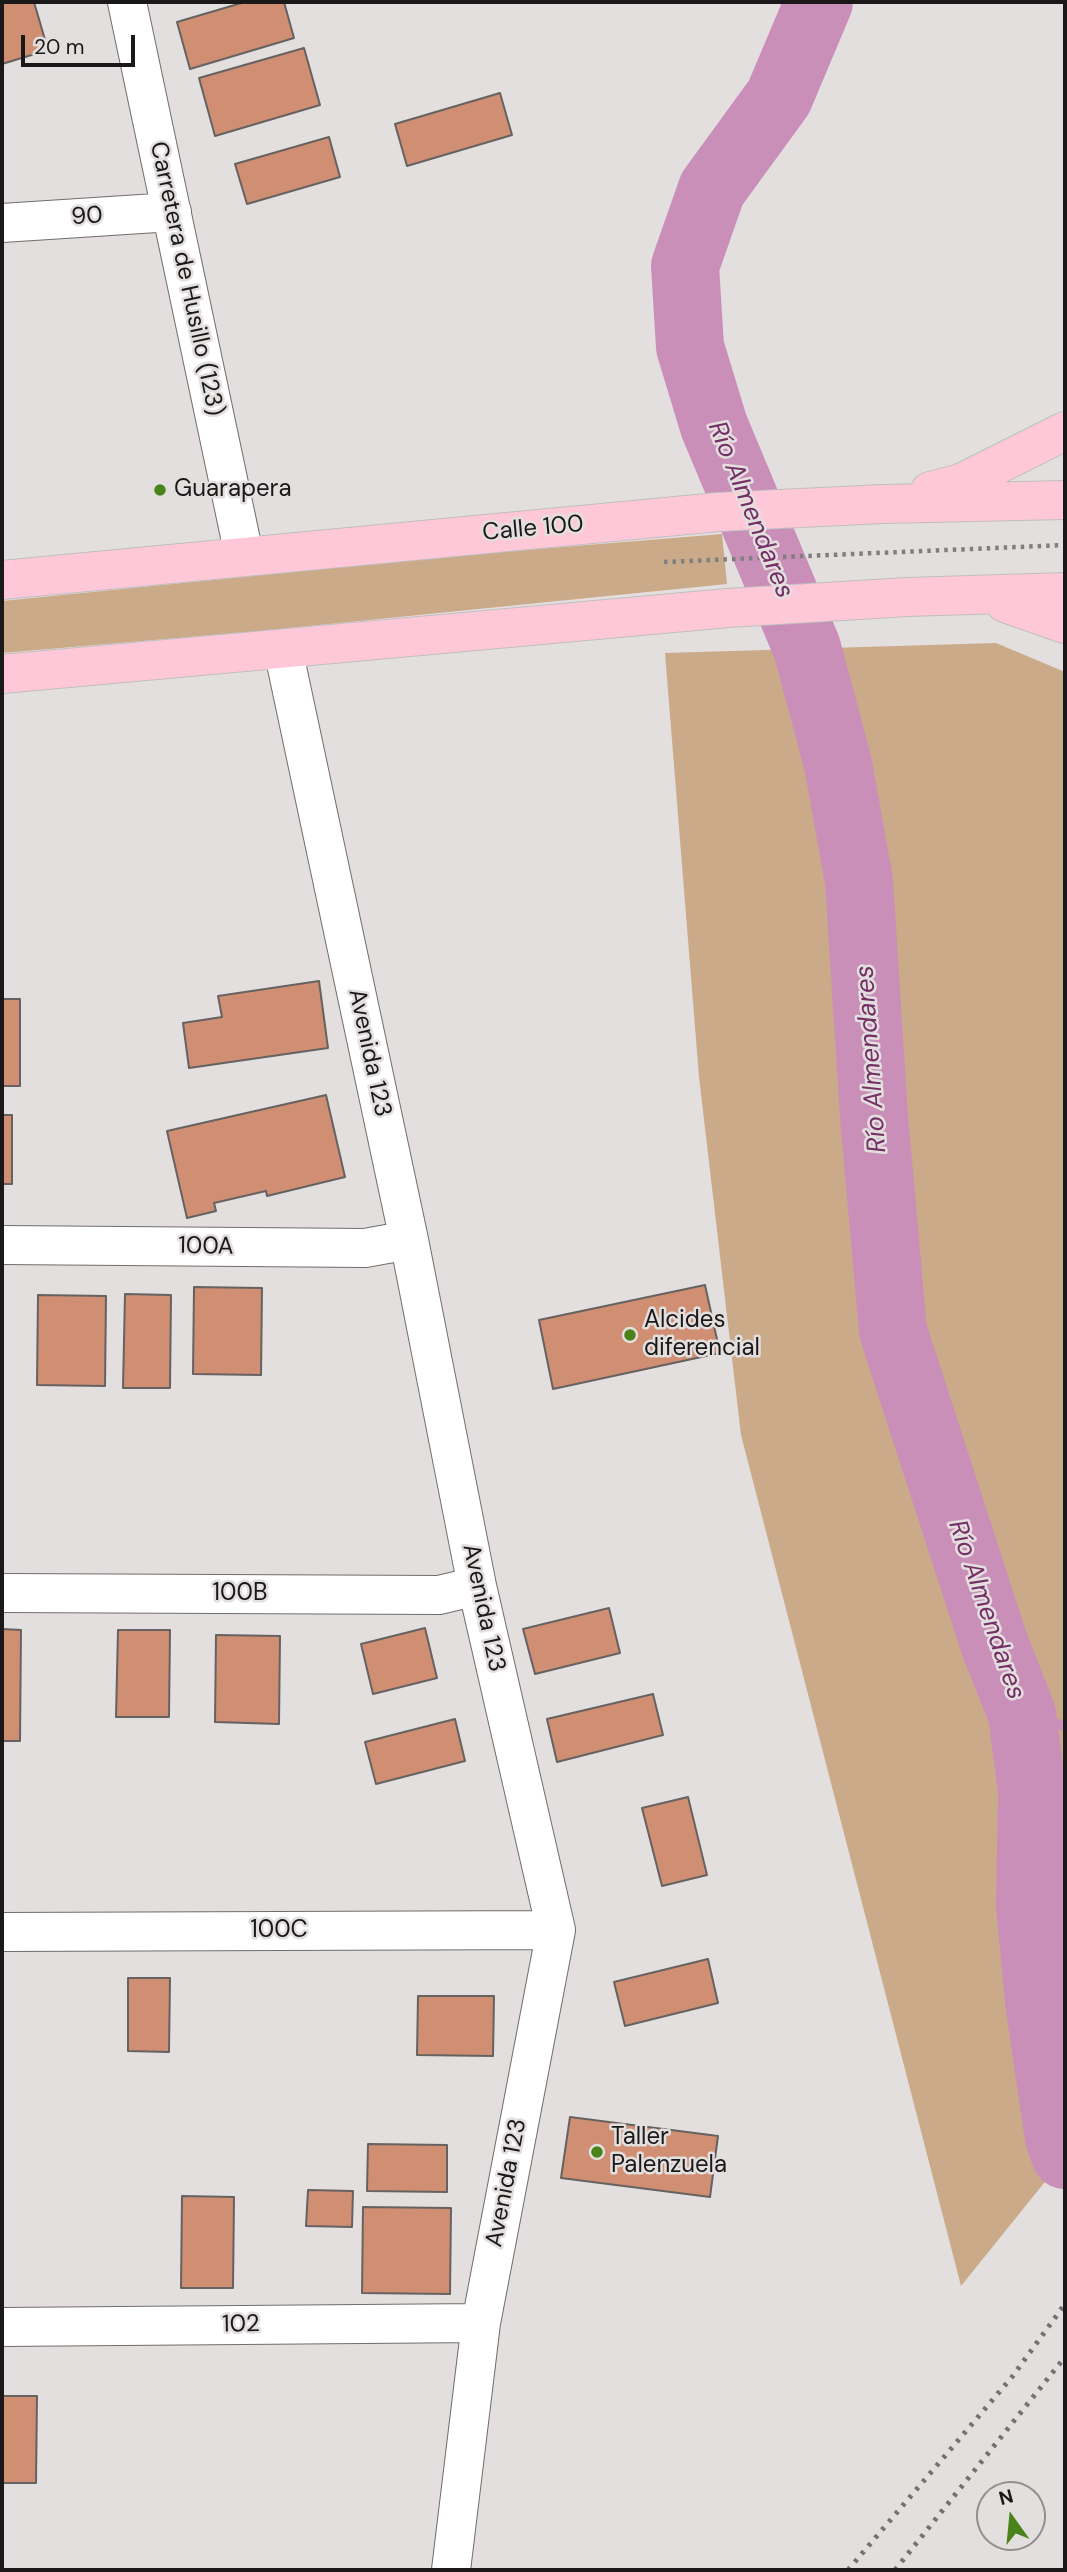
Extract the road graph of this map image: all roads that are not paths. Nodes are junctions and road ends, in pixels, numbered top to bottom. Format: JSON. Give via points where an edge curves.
{"nodes":[{"id":1,"x":127,"y":2,"type":"edge"},
{"id":2,"x":172,"y":212,"type":"junction"},
{"id":3,"x":2,"y":223,"type":"edge"},
{"id":4,"x":1065,"y":432,"type":"edge"},
{"id":5,"x":1065,"y":500,"type":"edge"},
{"id":6,"x":883,"y":504,"type":"junction"},
{"id":7,"x":244,"y":555,"type":"junction"},
{"id":8,"x":2,"y":580,"type":"edge"},
{"id":9,"x":1065,"y":592,"type":"edge"},
{"id":10,"x":983,"y":596,"type":"junction"},
{"id":11,"x":1065,"y":624,"type":"edge"},
{"id":12,"x":283,"y":649,"type":"junction"},
{"id":13,"x":2,"y":674,"type":"edge"},
{"id":14,"x":409,"y":1240,"type":"junction"},
{"id":15,"x":2,"y":1245,"type":"edge"},
{"id":16,"x":477,"y":1586,"type":"junction"},
{"id":17,"x":2,"y":1593,"type":"edge"},
{"id":18,"x":555,"y":1930,"type":"junction"},
{"id":19,"x":2,"y":1932,"type":"edge"},
{"id":20,"x":481,"y":2323,"type":"junction"},
{"id":21,"x":2,"y":2327,"type":"edge"},
{"id":22,"x":451,"y":2570,"type":"edge"}],
"edges":[{"from":1,"to":2,"type":"street","name":"Carretera de Husillo (123)"},
{"from":2,"to":3,"type":"street","name":"90"},
{"from":2,"to":7,"type":"street","name":"Carretera de Husillo (123)"},
{"from":4,"to":6,"type":"highway","via":[[961,483]]},
{"from":5,"to":6,"type":"highway","name":"Calle 100"},
{"from":6,"to":7,"type":"highway","name":"Calle 100","via":[[718,512]]},
{"from":7,"to":8,"type":"highway","name":"Calle 100"},
{"from":9,"to":10,"type":"highway"},
{"from":10,"to":11,"type":"highway"},
{"from":10,"to":12,"type":"highway","via":[[663,612]]},
{"from":12,"to":13,"type":"highway"},
{"from":12,"to":14,"type":"street","name":"Avenida 123"},
{"from":14,"to":15,"type":"street","name":"100A","via":[[365,1248]]},
{"from":14,"to":16,"type":"street","name":"Avenida 123"},
{"from":16,"to":17,"type":"street","name":"100B","via":[[439,1594]]},
{"from":16,"to":18,"type":"street","name":"Avenida 123"},
{"from":18,"to":19,"type":"street","name":"100C"},
{"from":18,"to":20,"type":"street","name":"Avenida 123"},
{"from":20,"to":21,"type":"street","name":"102"},
{"from":20,"to":22,"type":"street","name":"Avenida 123"}]}
